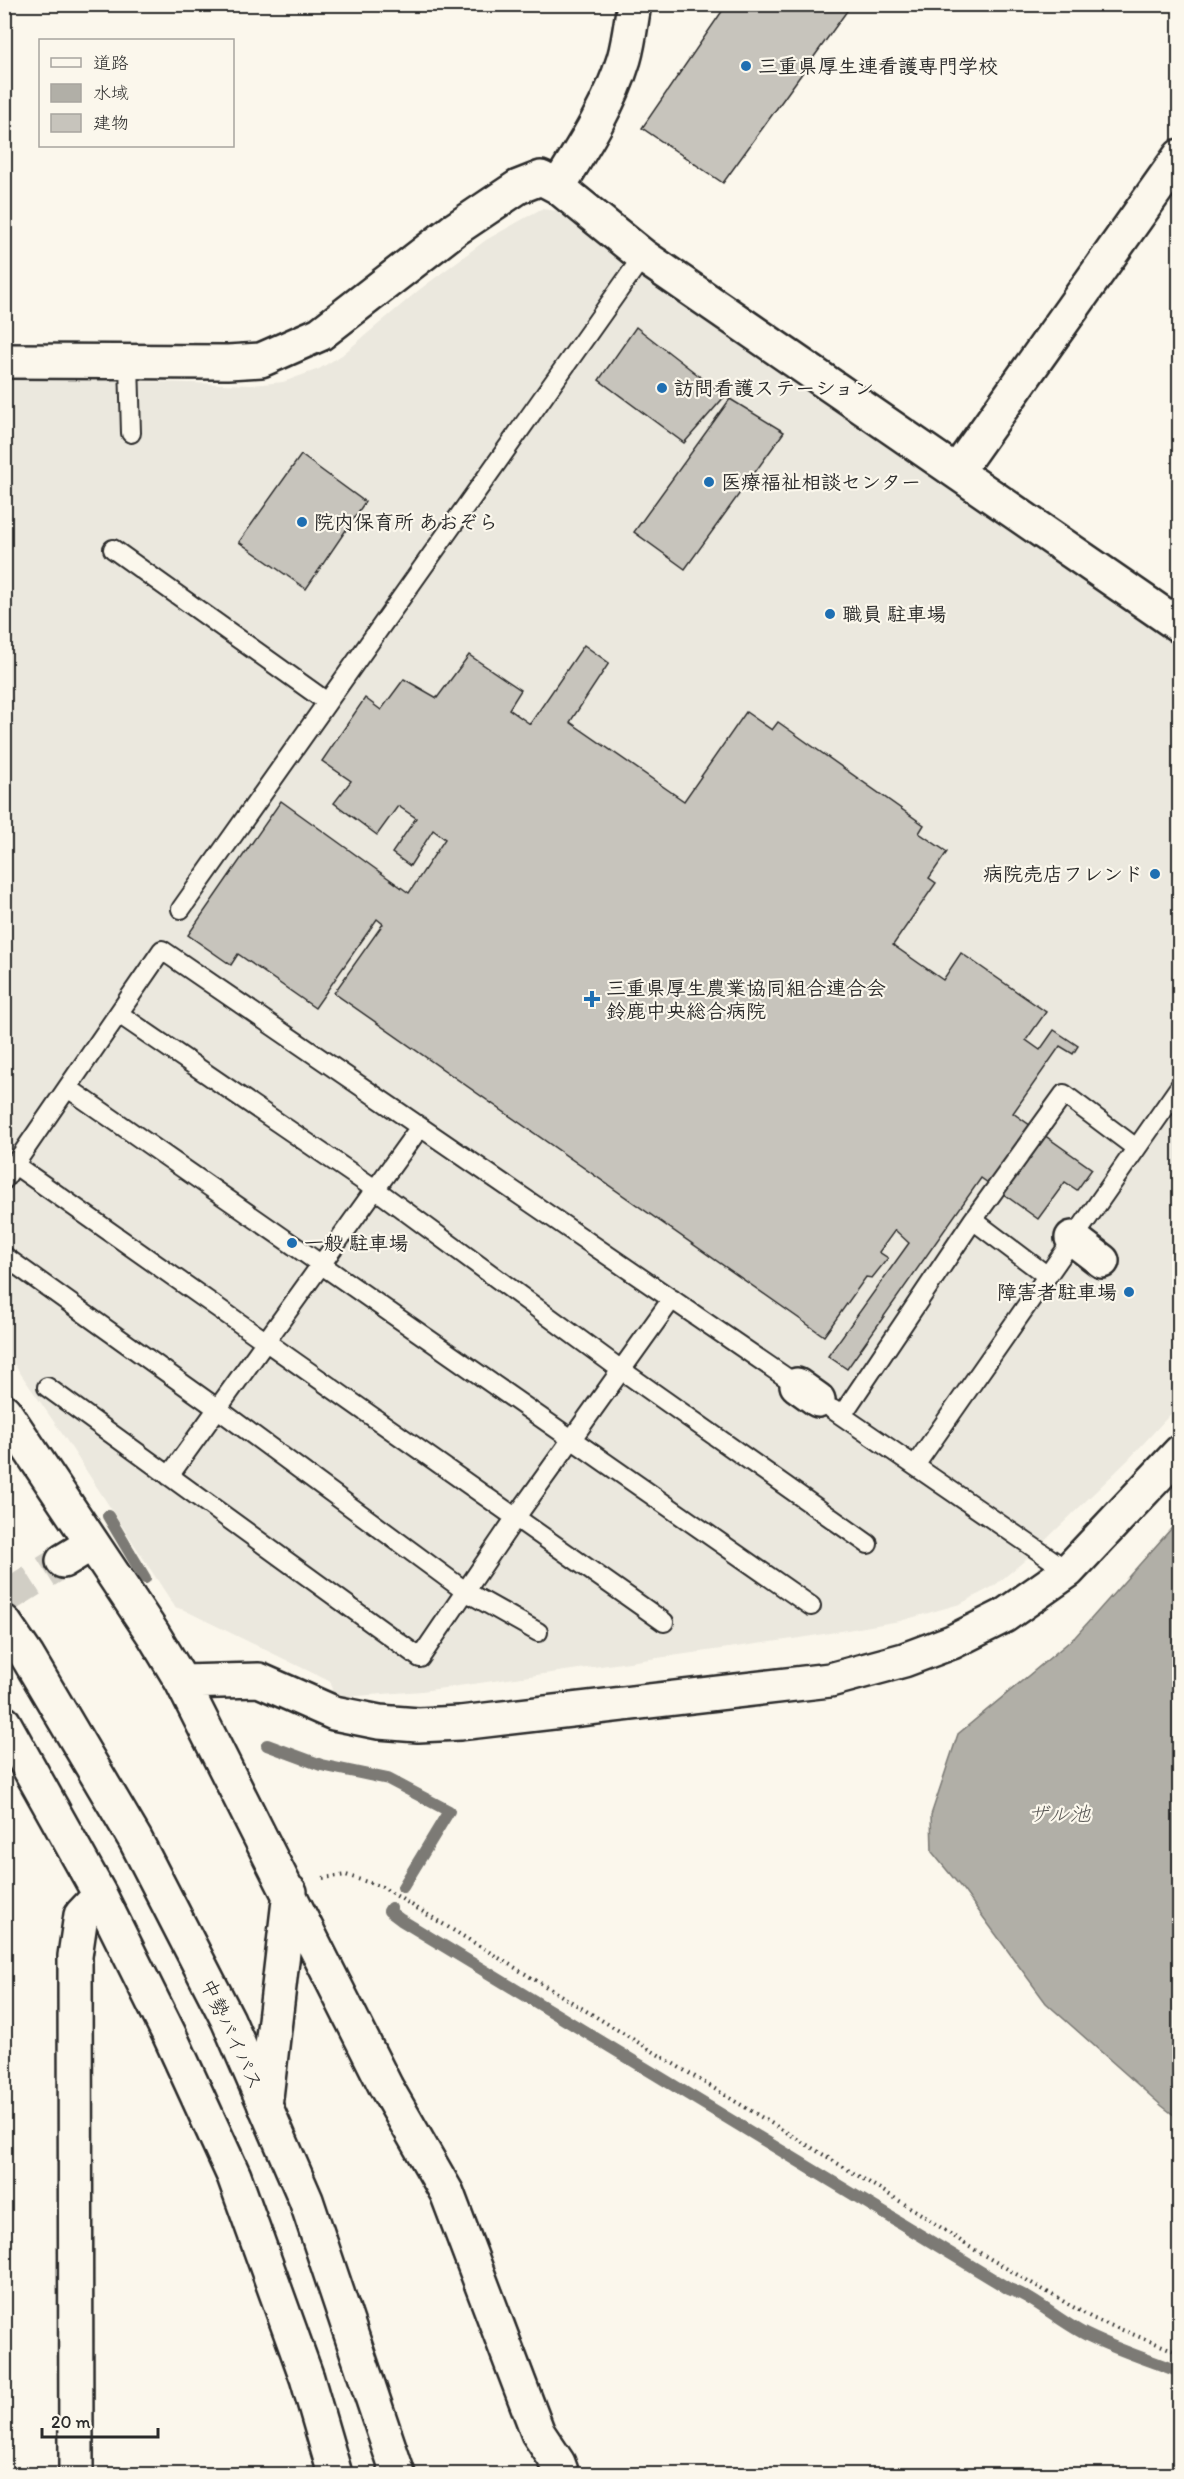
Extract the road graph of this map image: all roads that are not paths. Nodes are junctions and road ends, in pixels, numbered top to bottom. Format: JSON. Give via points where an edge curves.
{"nodes":[{"id":1,"x":634,"y":4,"type":"edge"},
{"id":2,"x":1179,"y":156,"type":"edge"},
{"id":3,"x":558,"y":187,"type":"junction"},
{"id":4,"x":644,"y":256,"type":"junction"},
{"id":5,"x":4,"y":361,"type":"edge"},
{"id":6,"x":129,"y":363,"type":"junction"},
{"id":7,"x":131,"y":433,"type":"dead end"},
{"id":8,"x":957,"y":471,"type":"junction"},
{"id":9,"x":113,"y":549,"type":"dead end"},
{"id":10,"x":1179,"y":626,"type":"edge"},
{"id":11,"x":327,"y":702,"type":"junction"},
{"id":12,"x":181,"y":909,"type":"dead end"},
{"id":13,"x":119,"y":1014,"type":"junction"},
{"id":14,"x":1179,"y":1086,"type":"edge"},
{"id":15,"x":68,"y":1088,"type":"junction"},
{"id":16,"x":420,"y":1127,"type":"junction"},
{"id":17,"x":1136,"y":1148,"type":"junction"},
{"id":18,"x":15,"y":1165,"type":"junction"},
{"id":19,"x":4,"y":1180,"type":"edge"},
{"id":20,"x":375,"y":1189,"type":"junction"},
{"id":21,"x":974,"y":1220,"type":"junction"},
{"id":22,"x":1072,"y":1238,"type":"junction"},
{"id":23,"x":4,"y":1256,"type":"edge"},
{"id":24,"x":1102,"y":1261,"type":"dead end"},
{"id":25,"x":321,"y":1264,"type":"junction"},
{"id":26,"x":1046,"y":1275,"type":"junction"},
{"id":27,"x":672,"y":1299,"type":"junction"},
{"id":28,"x":265,"y":1340,"type":"junction"},
{"id":29,"x":620,"y":1369,"type":"junction"},
{"id":30,"x":47,"y":1387,"type":"dead end"},
{"id":31,"x":819,"y":1400,"type":"junction"},
{"id":32,"x":218,"y":1409,"type":"junction"},
{"id":33,"x":4,"y":1412,"type":"edge"},
{"id":34,"x":572,"y":1439,"type":"junction"},
{"id":35,"x":1179,"y":1452,"type":"edge"},
{"id":36,"x":916,"y":1464,"type":"junction"},
{"id":37,"x":169,"y":1476,"type":"junction"},
{"id":38,"x":516,"y":1517,"type":"junction"},
{"id":39,"x":91,"y":1544,"type":"junction"},
{"id":40,"x":868,"y":1544,"type":"dead end"},
{"id":41,"x":63,"y":1561,"type":"tunnel mouth"},
{"id":42,"x":1068,"y":1571,"type":"junction"},
{"id":43,"x":465,"y":1591,"type":"junction"},
{"id":44,"x":811,"y":1606,"type":"dead end"},
{"id":45,"x":4,"y":1622,"type":"edge"},
{"id":46,"x":664,"y":1622,"type":"dead end"},
{"id":47,"x":538,"y":1632,"type":"dead end"},
{"id":48,"x":182,"y":1682,"type":"junction"},
{"id":49,"x":4,"y":1723,"type":"edge"},
{"id":50,"x":290,"y":1892,"type":"junction"},
{"id":51,"x":99,"y":1895,"type":"junction"},
{"id":52,"x":265,"y":2106,"type":"junction"},
{"id":53,"x":76,"y":2475,"type":"edge"},
{"id":54,"x":335,"y":2475,"type":"edge"},
{"id":55,"x":398,"y":2475,"type":"edge"},
{"id":56,"x":562,"y":2475,"type":"edge"}],
"edges":[{"from":1,"to":3,"type":"main road","via":[[624,59],[605,105]]},
{"from":2,"to":8,"type":"main road"},
{"from":3,"to":4,"type":"main road"},
{"from":3,"to":6,"type":"main road","via":[[541,178],[518,187],[454,230],[320,334],[261,360]]},
{"from":4,"to":8,"type":"main road"},
{"from":4,"to":11,"type":"lane"},
{"from":5,"to":6,"type":"main road"},
{"from":6,"to":7,"type":"lane"},
{"from":8,"to":10,"type":"main road"},
{"from":9,"to":11,"type":"lane"},
{"from":11,"to":12,"type":"lane"},
{"from":13,"to":15,"type":"lane"},
{"from":13,"to":16,"type":"lane","via":[[162,950]]},
{"from":13,"to":20,"type":"lane"},
{"from":14,"to":17,"type":"lane"},
{"from":15,"to":18,"type":"lane"},
{"from":15,"to":25,"type":"lane"},
{"from":16,"to":20,"type":"lane"},
{"from":16,"to":27,"type":"lane"},
{"from":17,"to":21,"type":"lane","via":[[1064,1094]]},
{"from":17,"to":22,"type":"lane"},
{"from":18,"to":19,"type":"lane"},
{"from":18,"to":28,"type":"lane"},
{"from":20,"to":25,"type":"lane"},
{"from":20,"to":29,"type":"lane"},
{"from":21,"to":26,"type":"lane"},
{"from":21,"to":31,"type":"lane"},
{"from":22,"to":24,"type":"main road"},
{"from":22,"to":26,"type":"lane"},
{"from":23,"to":32,"type":"lane"},
{"from":25,"to":28,"type":"lane"},
{"from":25,"to":34,"type":"lane"},
{"from":26,"to":36,"type":"lane"},
{"from":27,"to":29,"type":"lane"},
{"from":27,"to":31,"type":"lane"},
{"from":28,"to":32,"type":"lane"},
{"from":28,"to":38,"type":"lane"},
{"from":29,"to":34,"type":"lane"},
{"from":29,"to":40,"type":"lane"},
{"from":30,"to":37,"type":"lane"},
{"from":31,"to":36,"type":"lane"},
{"from":32,"to":37,"type":"lane"},
{"from":32,"to":43,"type":"lane"},
{"from":33,"to":39,"type":"main road"},
{"from":34,"to":38,"type":"lane"},
{"from":34,"to":44,"type":"lane"},
{"from":35,"to":42,"type":"main road"},
{"from":36,"to":42,"type":"lane"},
{"from":37,"to":43,"type":"lane","via":[[420,1658]]},
{"from":38,"to":43,"type":"lane"},
{"from":38,"to":46,"type":"lane"},
{"from":39,"to":41,"type":"main road"},
{"from":39,"to":48,"type":"main road"},
{"from":42,"to":48,"type":"main road","via":[[1004,1616],[952,1642],[872,1671],[830,1680],[418,1725],[334,1713],[259,1680]]},
{"from":43,"to":47,"type":"lane"},
{"from":45,"to":52,"type":"main road","name":"中勢バイパス","via":[[135,1839],[228,2020]]},
{"from":48,"to":50,"type":"main road"},
{"from":49,"to":51,"type":"main road"},
{"from":50,"to":52,"type":"main road"},
{"from":50,"to":56,"type":"main road","via":[[387,2087],[447,2193],[538,2433]]},
{"from":51,"to":53,"type":"main road","via":[[81,1915],[75,1956]]},
{"from":51,"to":54,"type":"main road","via":[[234,2176],[306,2378]]},
{"from":52,"to":55,"type":"main road","name":"中勢バイパス","via":[[306,2200]]}]}
